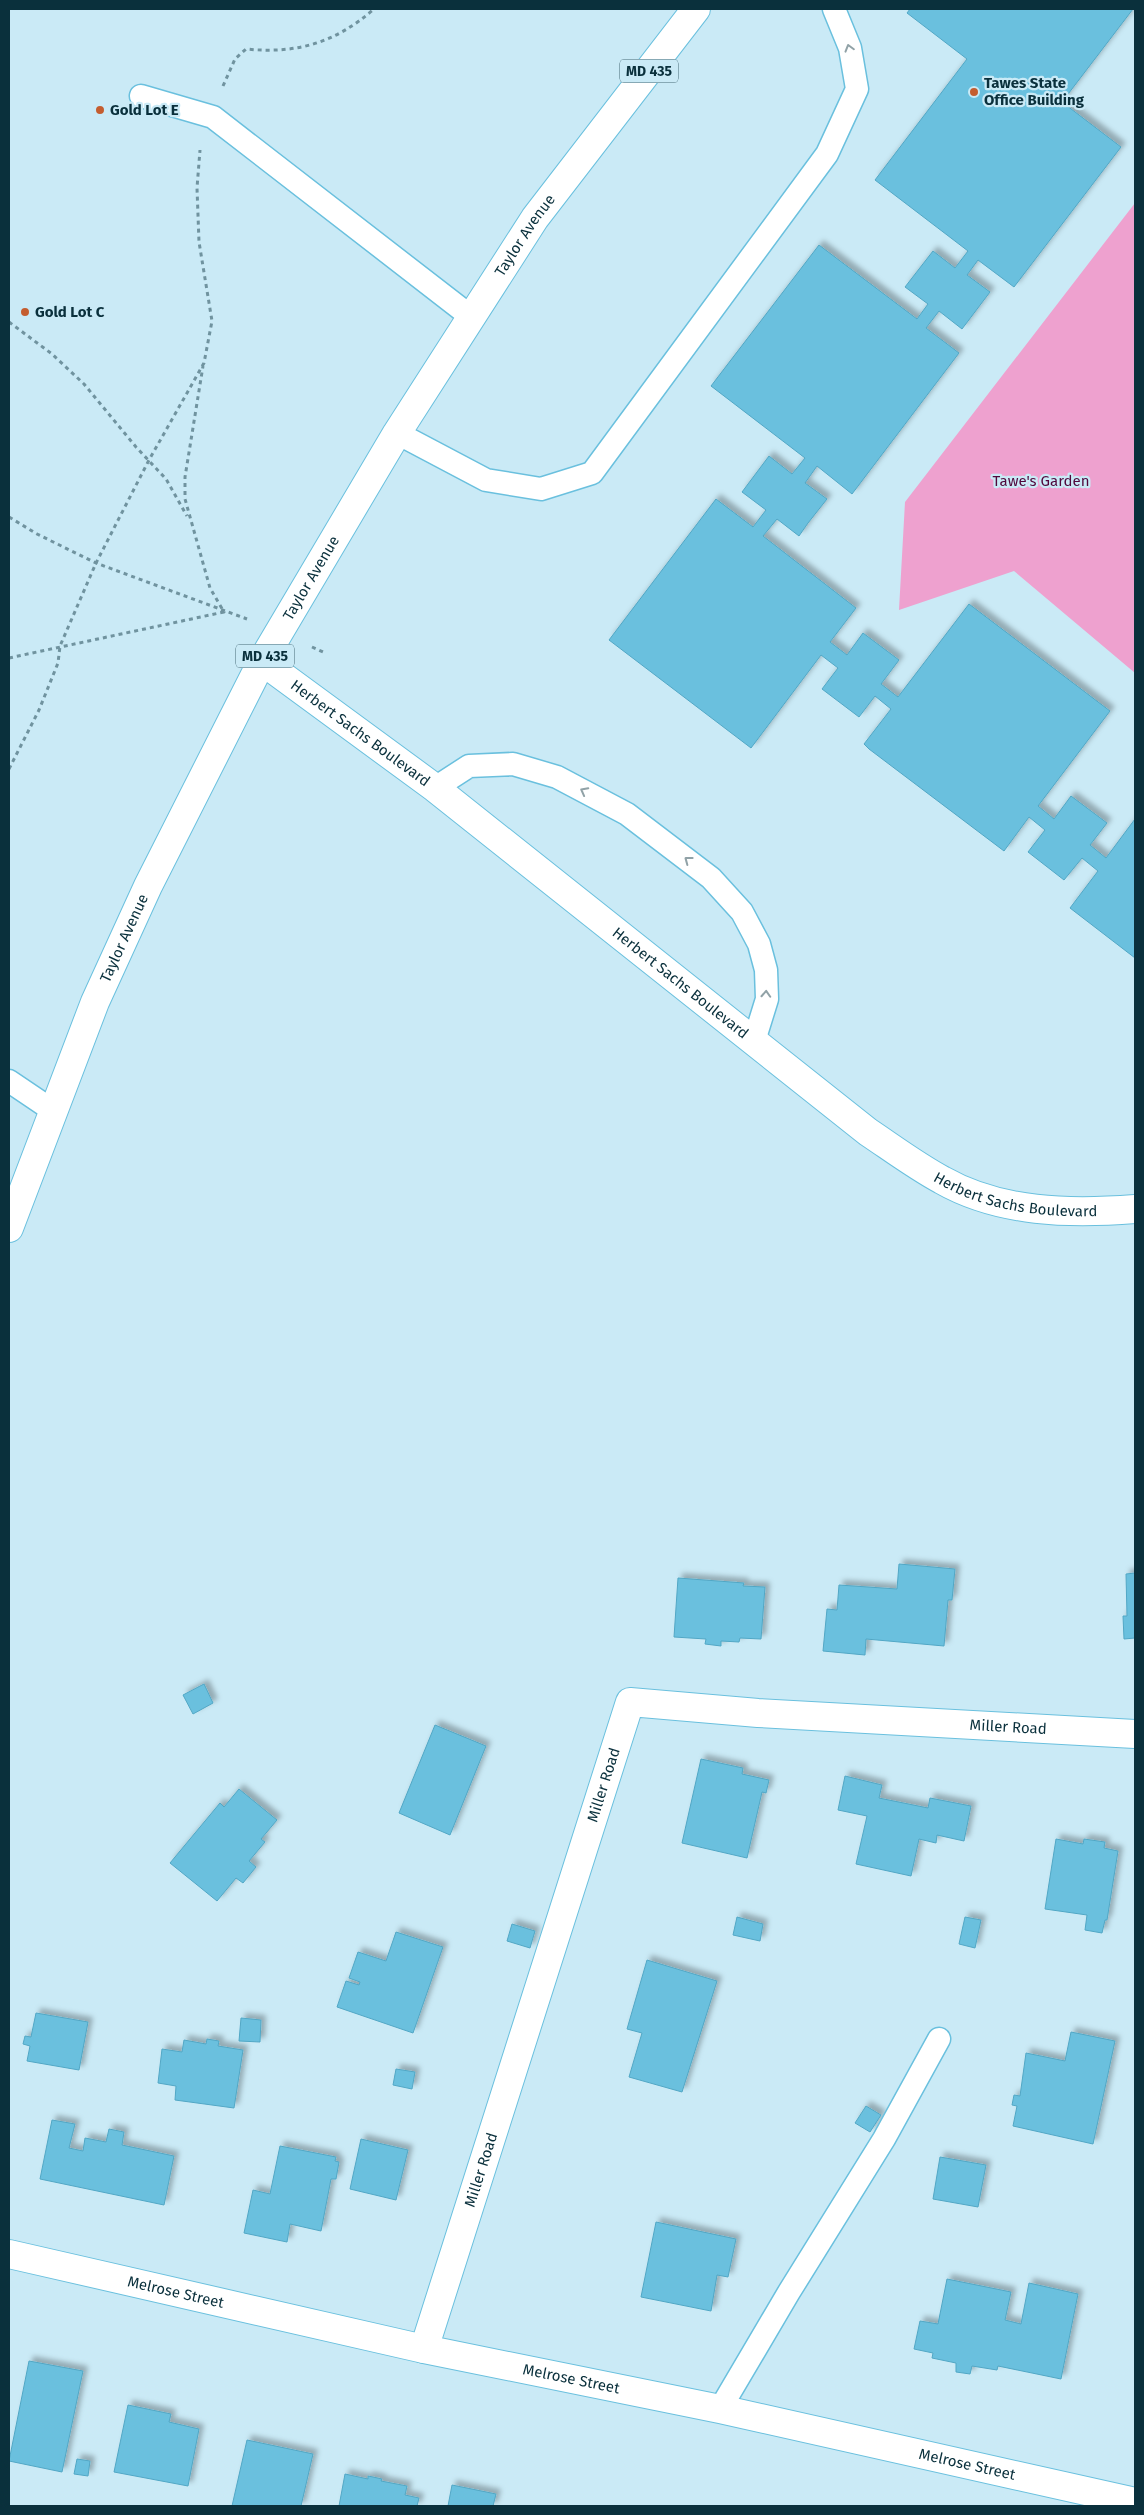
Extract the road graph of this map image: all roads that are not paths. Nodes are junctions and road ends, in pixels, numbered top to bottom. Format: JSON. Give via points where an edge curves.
{"nodes":[{"id":1,"x":834,"y":9,"type":"edge"},
{"id":2,"x":691,"y":10,"type":"edge"},
{"id":3,"x":141,"y":96,"type":"dead end"},
{"id":4,"x":470,"y":316,"type":"junction"},
{"id":5,"x":397,"y":433,"type":"junction"},
{"id":6,"x":262,"y":661,"type":"junction"},
{"id":7,"x":435,"y":788,"type":"junction"},
{"id":8,"x":754,"y":1041,"type":"junction"},
{"id":9,"x":9,"y":1082,"type":"edge"},
{"id":10,"x":52,"y":1110,"type":"junction"},
{"id":11,"x":1135,"y":1209,"type":"edge"},
{"id":12,"x":9,"y":1228,"type":"edge"},
{"id":13,"x":1135,"y":1734,"type":"edge"},
{"id":14,"x":939,"y":2039,"type":"dead end"},
{"id":15,"x":9,"y":2254,"type":"edge"},
{"id":16,"x":424,"y":2349,"type":"junction"},
{"id":17,"x":720,"y":2409,"type":"junction"},
{"id":18,"x":1135,"y":2502,"type":"edge"}],
"edges":[{"from":5,"to":1,"type":"lane","one_way":true,"via":[[486,480],[541,489],[592,473],[826,154],[857,89],[850,48]]},
{"from":2,"to":4,"type":"street","name":"Taylor Avenue","number":"MD 435","via":[[606,129],[535,218]]},
{"from":3,"to":4,"type":"lane","via":[[213,117]]},
{"from":4,"to":5,"type":"street","name":"Taylor Avenue","number":"MD 435"},
{"from":5,"to":6,"type":"street","name":"Taylor Avenue","number":"MD 435"},
{"from":6,"to":7,"type":"street","name":"Herbert Sachs Boulevard"},
{"from":6,"to":10,"type":"street","name":"Taylor Avenue","number":"MD 435","via":[[144,895],[94,1002]]},
{"from":7,"to":8,"type":"street","name":"Herbert Sachs Boulevard"},
{"from":8,"to":7,"type":"lane","one_way":true,"via":[[767,999],[764,961],[742,912],[711,878],[627,814],[557,777],[513,764],[469,766]]},
{"from":8,"to":11,"type":"street","name":"Herbert Sachs Boulevard","via":[[868,1132],[943,1181],[993,1202],[1058,1211]]},
{"from":9,"to":10,"type":"lane"},
{"from":10,"to":12,"type":"street","name":"Taylor Avenue","number":"MD 435"},
{"from":13,"to":16,"type":"street","name":"Miller Road","via":[[758,1713],[630,1702]]},
{"from":14,"to":17,"type":"lane","via":[[884,2139]]},
{"from":15,"to":16,"type":"street","name":"Melrose Street"},
{"from":16,"to":17,"type":"street","name":"Melrose Street"},
{"from":17,"to":18,"type":"street","name":"Melrose Street"}]}
